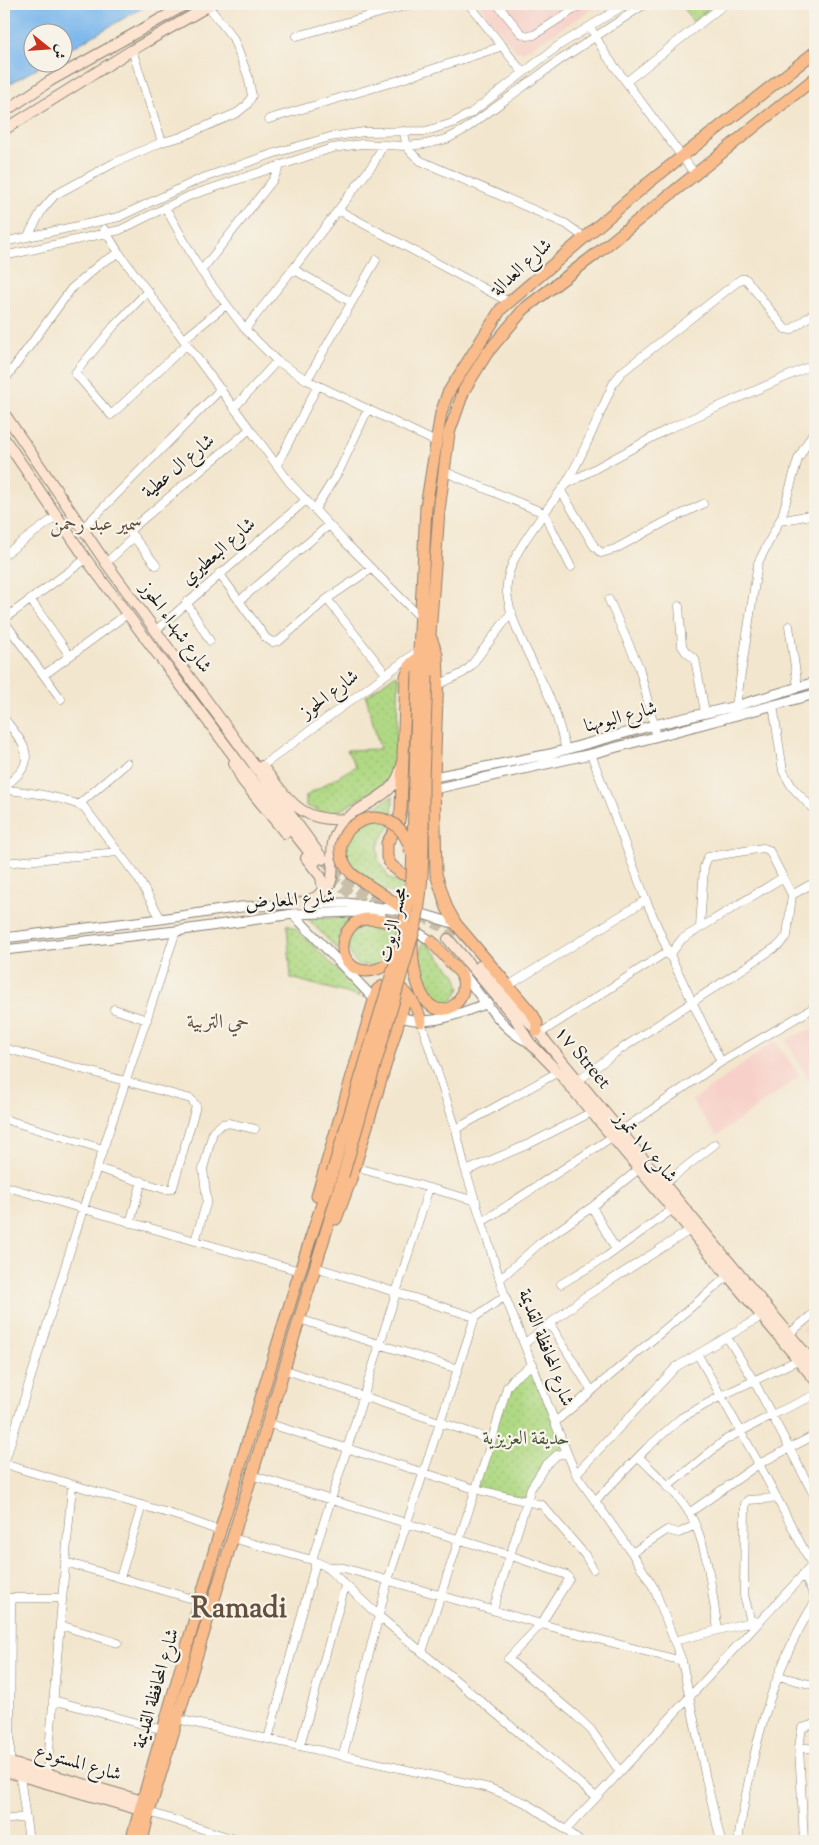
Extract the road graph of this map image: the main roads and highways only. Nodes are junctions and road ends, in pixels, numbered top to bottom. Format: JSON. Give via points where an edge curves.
{"nodes":[{"id":1,"x":187,"y":4,"type":"edge"},
{"id":2,"x":210,"y":5,"type":"edge"},
{"id":3,"x":815,"y":52,"type":"edge"},
{"id":4,"x":815,"y":78,"type":"edge"},
{"id":5,"x":4,"y":112,"type":"edge"},
{"id":6,"x":4,"y":130,"type":"edge"},
{"id":7,"x":4,"y":413,"type":"edge"},
{"id":8,"x":4,"y":436,"type":"edge"},
{"id":9,"x":158,"y":634,"type":"junction"},
{"id":10,"x":429,"y":634,"type":"junction"},
{"id":11,"x":151,"y":645,"type":"junction"},
{"id":12,"x":419,"y":653,"type":"junction"},
{"id":13,"x":423,"y":674,"type":"junction"},
{"id":14,"x":233,"y":746,"type":"junction"},
{"id":15,"x":405,"y":748,"type":"junction"},
{"id":16,"x":346,"y":819,"type":"junction"},
{"id":17,"x":435,"y":857,"type":"junction"},
{"id":18,"x":412,"y":859,"type":"junction"},
{"id":19,"x":320,"y":862,"type":"tunnel mouth"},
{"id":20,"x":316,"y":897,"type":"junction"},
{"id":21,"x":294,"y":909,"type":"road end"},
{"id":22,"x":407,"y":912,"type":"tunnel mouth"},
{"id":23,"x":403,"y":923,"type":"road end"},
{"id":24,"x":412,"y":937,"type":"junction"},
{"id":25,"x":451,"y":938,"type":"joint"},
{"id":26,"x":431,"y":941,"type":"road end"},
{"id":27,"x":398,"y":954,"type":"junction"},
{"id":28,"x":407,"y":994,"type":"junction"},
{"id":29,"x":421,"y":1022,"type":"road end"},
{"id":30,"x":538,"y":1033,"type":"junction"},
{"id":31,"x":585,"y":1096,"type":"junction"},
{"id":32,"x":616,"y":1134,"type":"junction"},
{"id":33,"x":337,"y":1175,"type":"junction"},
{"id":34,"x":317,"y":1218,"type":"junction"},
{"id":35,"x":320,"y":1252,"type":"junction"},
{"id":36,"x":815,"y":1365,"type":"edge"},
{"id":37,"x":815,"y":1380,"type":"edge"},
{"id":38,"x":6,"y":1765,"type":"edge"},
{"id":39,"x":81,"y":1788,"type":"junction"},
{"id":40,"x":144,"y":1808,"type":"junction"},
{"id":41,"x":131,"y":1841,"type":"edge"},
{"id":42,"x":142,"y":1841,"type":"edge"}],
"edges":[{"from":1,"to":5,"type":"main road","via":[[50,81]]},
{"from":2,"to":6,"type":"main road"},
{"from":3,"to":12,"type":"main road","name":"شارع العدالة","via":[[681,157],[501,309],[448,393],[441,414],[426,507]]},
{"from":4,"to":10,"type":"main road","name":"شارع العدالة","via":[[524,309],[487,353],[464,390],[449,434]]},
{"from":7,"to":9,"type":"main road","name":"شارع شهداء الحوز"},
{"from":8,"to":11,"type":"main road","name":"شارع شهداء الحوز","via":[[86,559]]},
{"from":9,"to":11,"type":"main road"},
{"from":9,"to":14,"type":"main road","name":"شارع شهداء الحوز"},
{"from":10,"to":13,"type":"main road","name":"شارع العدالة"},
{"from":10,"to":17,"type":"main road","via":[[437,655],[438,685]]},
{"from":11,"to":14,"type":"main road","name":"شارع شهداء الحوز"},
{"from":12,"to":13,"type":"main road","name":"شارع العدالة"},
{"from":12,"to":15,"type":"main road","via":[[406,678]]},
{"from":13,"to":18,"type":"main road","name":"مجسر الزيوت","bridge":true},
{"from":13,"to":24,"type":"main road","name":"مجسر الزيوت","bridge":true,"via":[[423,876]]},
{"from":14,"to":16,"type":"main road","via":[[251,754],[301,811],[318,819]]},
{"from":14,"to":19,"type":"main road","name":"شارع شهداء الحوز"},
{"from":14,"to":20,"type":"main road","via":[[236,769],[242,780],[321,877],[322,891]]},
{"from":15,"to":16,"type":"main road","via":[[394,785]]},
{"from":15,"to":17,"type":"main road","via":[[401,810],[398,825],[388,843],[387,857],[394,869],[411,876],[424,872]]},
{"from":16,"to":20,"type":"main road","via":[[333,840],[332,879],[325,891]]},
{"from":17,"to":30,"type":"main road","via":[[440,888],[456,924],[533,1015]]},
{"from":18,"to":22,"type":"main road","bridge":true,"via":[[408,842],[396,826],[384,819],[366,818],[351,827],[342,842],[343,860],[352,874]]},
{"from":18,"to":27,"type":"main road","name":"مجسر الزيوت","bridge":true,"via":[[407,917]]},
{"from":20,"to":21,"type":"main road"},
{"from":23,"to":27,"type":"main road","via":[[369,919],[352,924],[345,938],[346,958],[358,969],[374,970],[390,963]]},
{"from":24,"to":26,"type":"main road","via":[[421,991],[430,1005],[442,1009],[454,1005],[465,987],[462,974]]},
{"from":24,"to":33,"type":"main road","name":"مجسر الزيوت","bridge":true},
{"from":25,"to":30,"type":"main road","name":"١٧ Street"},
{"from":25,"to":31,"type":"main road","name":"شارع ١٧ تموز","via":[[516,1018],[530,1042]]},
{"from":27,"to":33,"type":"main road","name":"مجسر الزيوت","bridge":true},
{"from":28,"to":29,"type":"main road","via":[[417,1006]]},
{"from":28,"to":34,"type":"main road","via":[[386,985],[377,990],[318,1190]]},
{"from":28,"to":35,"type":"main road","via":[[350,1182]]},
{"from":30,"to":31,"type":"main road","name":"١٧ Street","via":[[578,1081]]},
{"from":31,"to":32,"type":"main road","name":"١٧ Street"},
{"from":31,"to":32,"type":"main road","name":"شارع ١٧ تموز","via":[[592,1112]]},
{"from":32,"to":36,"type":"main road","name":"١٧ Street","via":[[664,1184]]},
{"from":32,"to":37,"type":"main road","name":"شارع ١٧ تموز","via":[[639,1169]]},
{"from":33,"to":34,"type":"main road","name":"شارع المحافظة القديمة"},
{"from":33,"to":35,"type":"main road","name":"شارع المحافظة القديمة"},
{"from":34,"to":40,"type":"main road","name":"شارع المحافظة القديمة","via":[[220,1531]]},
{"from":35,"to":40,"type":"main road","name":"شارع المحافظة القديمة","via":[[177,1719]]},
{"from":38,"to":39,"type":"main road","name":"شارع المستودع","via":[[47,1774]]},
{"from":38,"to":39,"type":"main road","name":"شارع المستودع","via":[[20,1776]]},
{"from":39,"to":40,"type":"main road","name":"شارع المستودع"},
{"from":40,"to":41,"type":"main road","name":"شارع المحافظة القديمة"},
{"from":40,"to":42,"type":"main road","name":"شارع المحافظة القديمة"}]}
